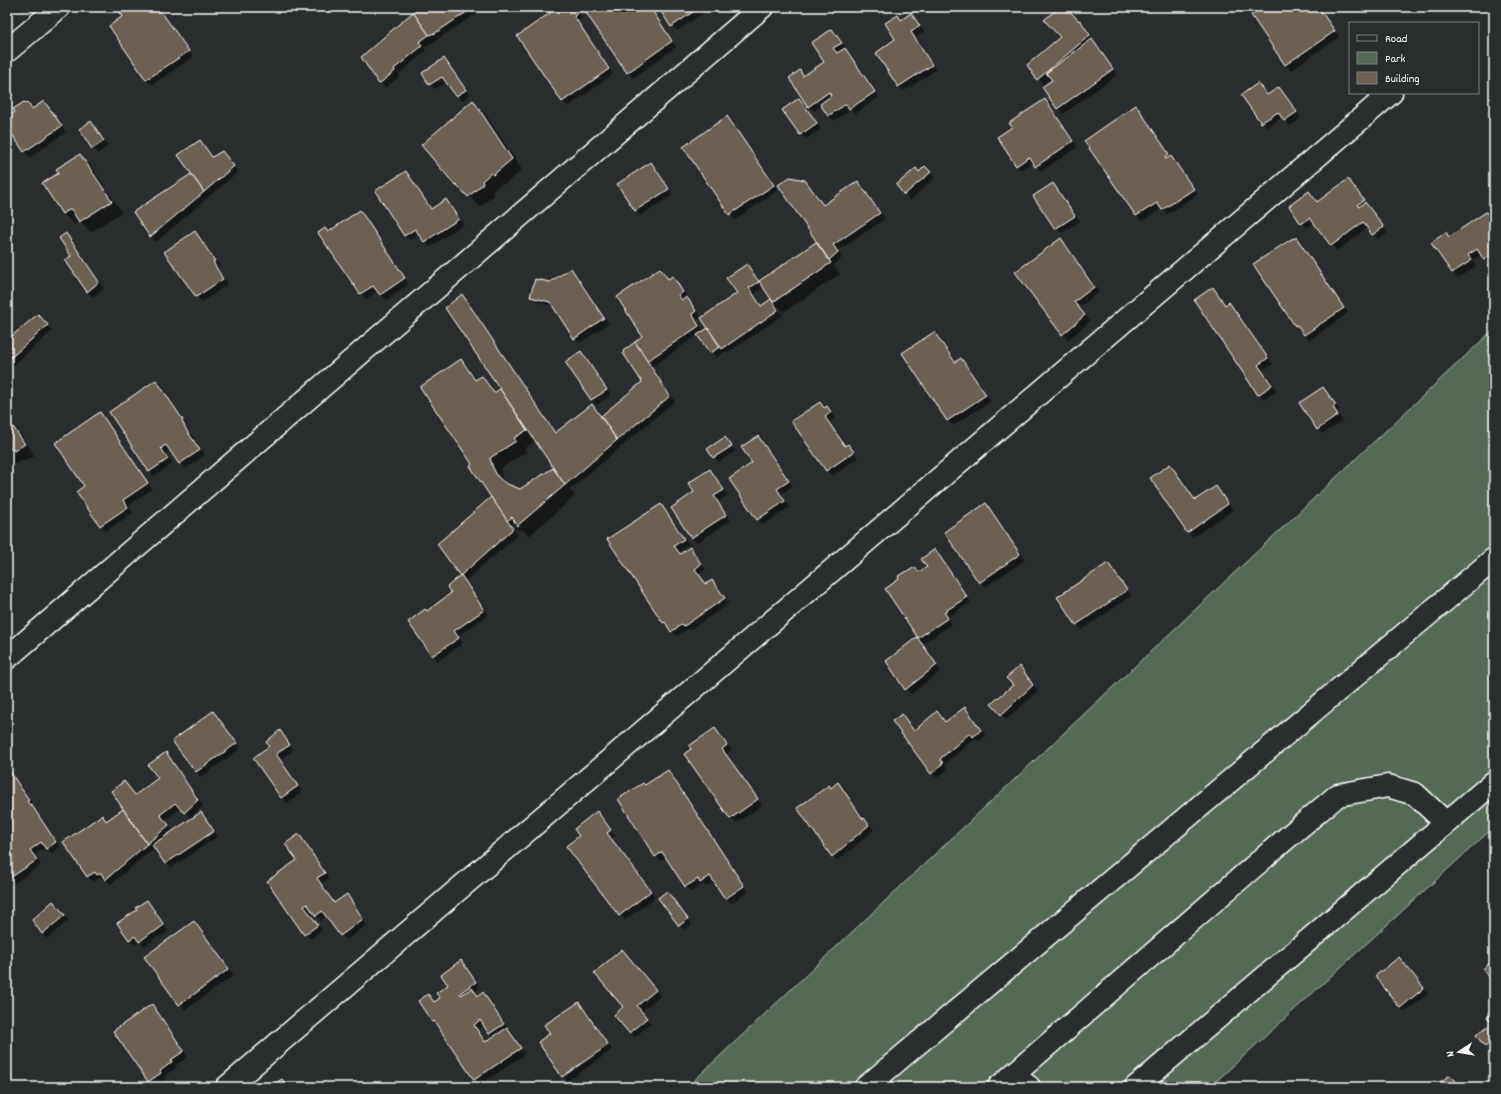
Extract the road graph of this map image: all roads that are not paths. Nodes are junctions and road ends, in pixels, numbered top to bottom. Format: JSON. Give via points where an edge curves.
{"nodes":[{"id":1,"x":59,"y":7,"type":"edge"},
{"id":2,"x":762,"y":7,"type":"edge"},
{"id":3,"x":7,"y":51,"type":"edge"},
{"id":4,"x":1390,"y":94,"type":"edge"},
{"id":5,"x":1494,"y":559,"type":"edge"},
{"id":6,"x":7,"y":658,"type":"edge"},
{"id":7,"x":1494,"y":782,"type":"edge"},
{"id":8,"x":1446,"y":823,"type":"junction"},
{"id":9,"x":1014,"y":1083,"type":"edge"},
{"id":10,"x":227,"y":1087,"type":"edge"},
{"id":11,"x":866,"y":1087,"type":"edge"},
{"id":12,"x":1136,"y":1087,"type":"edge"}],
"edges":[{"from":1,"to":3,"type":"street"},
{"from":2,"to":6,"type":"street"},
{"from":4,"to":10,"type":"street"},
{"from":5,"to":11,"type":"street"},
{"from":7,"to":8,"type":"street"},
{"from":8,"to":9,"type":"street","via":[[1415,794],[1388,786],[1338,795],[1282,842]]},
{"from":8,"to":12,"type":"street"}]}
